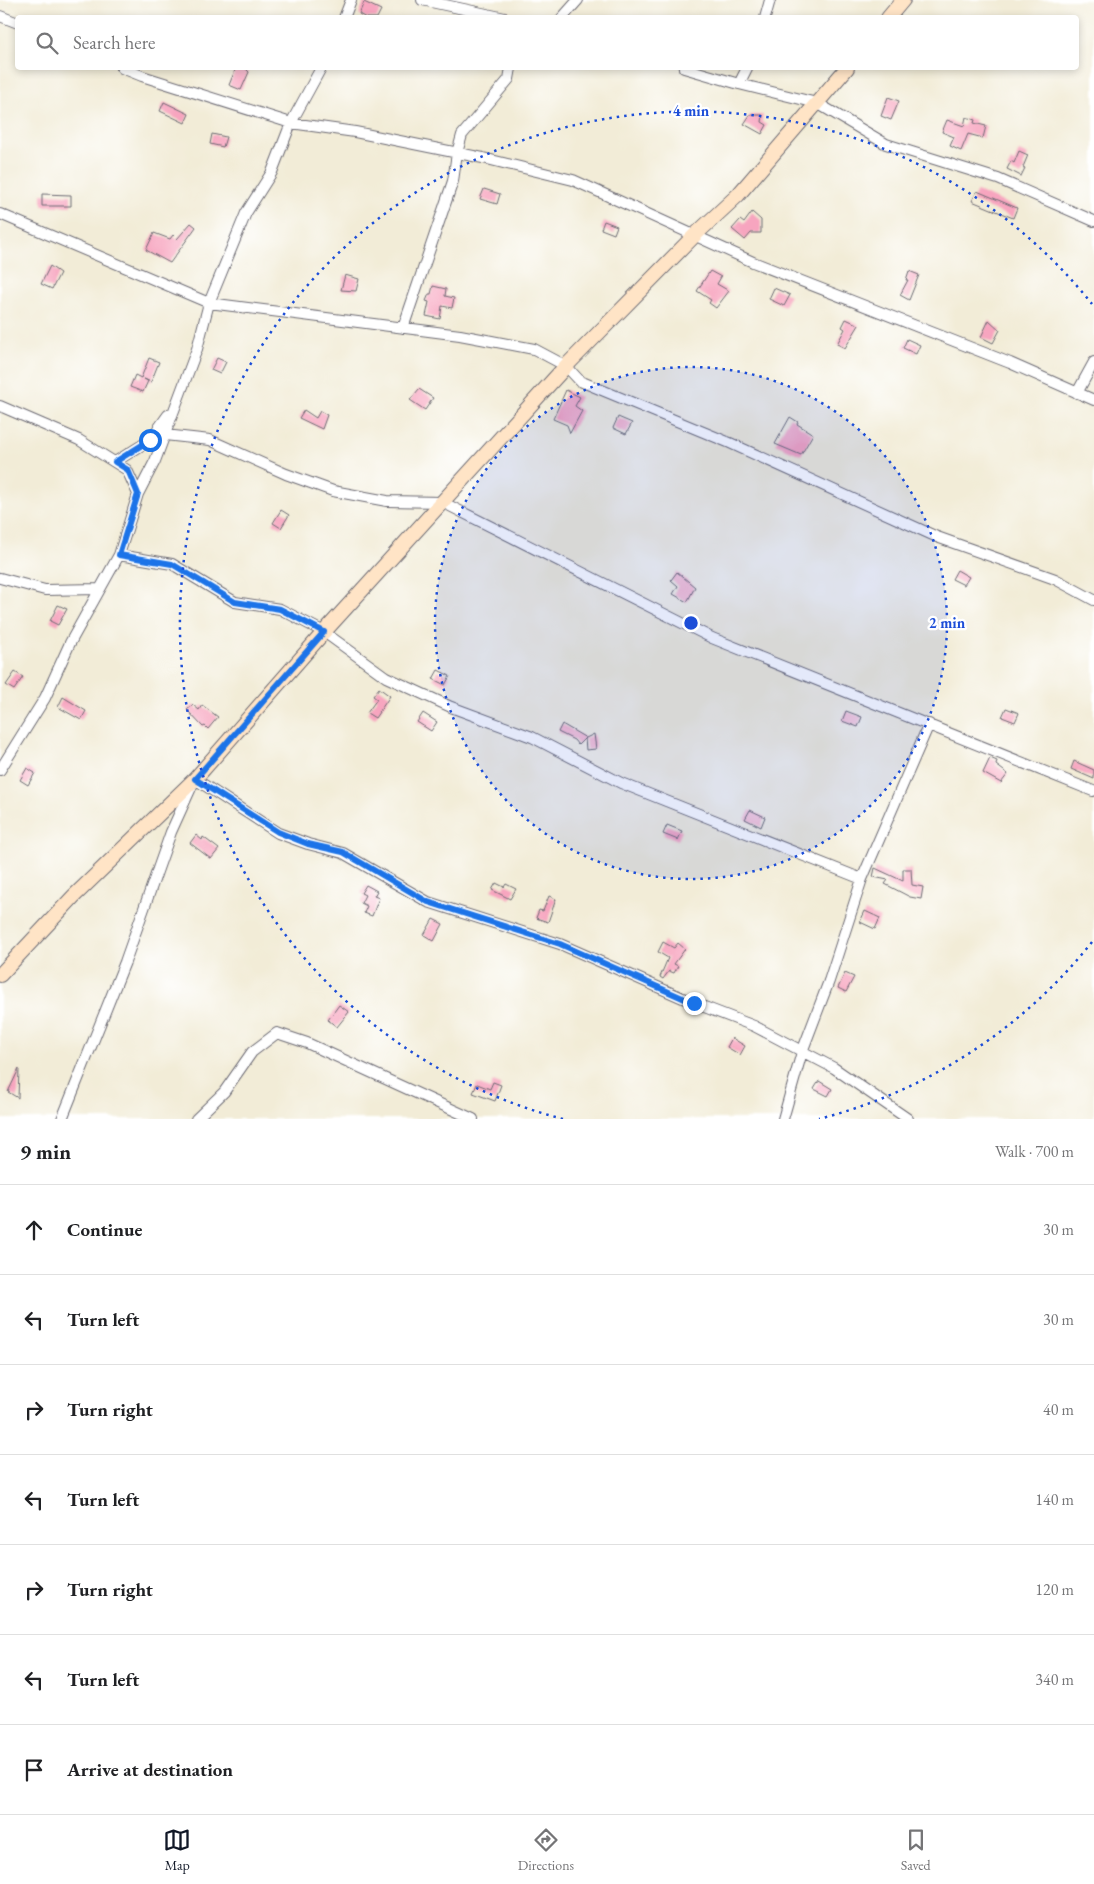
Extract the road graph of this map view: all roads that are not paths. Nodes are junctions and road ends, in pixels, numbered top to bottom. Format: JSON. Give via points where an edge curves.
{"nodes":[{"id":1,"x":351,"y":0,"type":"edge"},
{"id":2,"x":422,"y":0,"type":"edge"},
{"id":3,"x":578,"y":0,"type":"edge"},
{"id":4,"x":770,"y":0,"type":"edge"},
{"id":5,"x":903,"y":0,"type":"edge"},
{"id":6,"x":345,"y":15,"type":"edge"},
{"id":7,"x":491,"y":15,"type":"edge"},
{"id":8,"x":565,"y":15,"type":"edge"},
{"id":9,"x":766,"y":15,"type":"edge"},
{"id":10,"x":890,"y":15,"type":"edge"},
{"id":11,"x":0,"y":16,"type":"edge"},
{"id":12,"x":15,"y":22,"type":"edge"},
{"id":13,"x":127,"y":70,"type":"edge"},
{"id":14,"x":320,"y":70,"type":"edge"},
{"id":15,"x":511,"y":70,"type":"edge"},
{"id":16,"x":691,"y":70,"type":"edge"},
{"id":17,"x":746,"y":70,"type":"edge"},
{"id":18,"x":845,"y":70,"type":"edge"},
{"id":19,"x":739,"y":84,"type":"junction"},
{"id":20,"x":817,"y":103,"type":"junction"},
{"id":21,"x":290,"y":124,"type":"junction"},
{"id":22,"x":457,"y":153,"type":"junction"},
{"id":23,"x":0,"y":214,"type":"edge"},
{"id":24,"x":1094,"y":221,"type":"edge"},
{"id":25,"x":695,"y":235,"type":"junction"},
{"id":26,"x":209,"y":303,"type":"junction"},
{"id":27,"x":403,"y":328,"type":"junction"},
{"id":28,"x":1094,"y":362,"type":"edge"},
{"id":29,"x":566,"y":366,"type":"junction"},
{"id":30,"x":1077,"y":393,"type":"junction"},
{"id":31,"x":1094,"y":400,"type":"edge"},
{"id":32,"x":178,"y":402,"type":"junction"},
{"id":33,"x":0,"y":406,"type":"edge"},
{"id":34,"x":165,"y":436,"type":"junction"},
{"id":35,"x":115,"y":462,"type":"junction"},
{"id":36,"x":138,"y":494,"type":"junction"},
{"id":37,"x":442,"y":502,"type":"junction"},
{"id":38,"x":119,"y":555,"type":"junction"},
{"id":39,"x":0,"y":578,"type":"edge"},
{"id":40,"x":99,"y":589,"type":"junction"},
{"id":41,"x":1094,"y":600,"type":"edge"},
{"id":42,"x":324,"y":632,"type":"junction"},
{"id":43,"x":929,"y":724,"type":"junction"},
{"id":44,"x":0,"y":770,"type":"edge"},
{"id":45,"x":195,"y":779,"type":"junction"},
{"id":46,"x":1093,"y":791,"type":"edge"},
{"id":47,"x":862,"y":879,"type":"junction"},
{"id":48,"x":0,"y":975,"type":"edge"},
{"id":49,"x":802,"y":1052,"type":"junction"},
{"id":50,"x":62,"y":1119,"type":"edge"},
{"id":51,"x":196,"y":1119,"type":"edge"},
{"id":52,"x":473,"y":1119,"type":"edge"},
{"id":53,"x":783,"y":1119,"type":"edge"},
{"id":54,"x":908,"y":1119,"type":"edge"}],
"edges":[{"from":1,"to":6,"type":"street"},
{"from":2,"to":7,"type":"street"},
{"from":3,"to":8,"type":"street"},
{"from":4,"to":9,"type":"street"},
{"from":5,"to":10,"type":"street"},
{"from":11,"to":12,"type":"street"},
{"from":13,"to":21,"type":"street"},
{"from":14,"to":21,"type":"street"},
{"from":15,"to":22,"type":"street","via":[[509,79],[462,135]]},
{"from":16,"to":19,"type":"street"},
{"from":17,"to":19,"type":"street"},
{"from":18,"to":20,"type":"street"},
{"from":19,"to":20,"type":"street"},
{"from":20,"to":24,"type":"street","via":[[886,144],[998,179]]},
{"from":20,"to":25,"type":"street","via":[[738,194]]},
{"from":21,"to":22,"type":"street","via":[[355,132]]},
{"from":21,"to":26,"type":"street","via":[[272,172],[246,213]]},
{"from":22,"to":25,"type":"street","via":[[573,180]]},
{"from":22,"to":27,"type":"street","via":[[453,181]]},
{"from":23,"to":26,"type":"street"},
{"from":25,"to":29,"type":"street"},
{"from":25,"to":30,"type":"street","via":[[753,262],[1010,363]]},
{"from":26,"to":27,"type":"street"},
{"from":26,"to":32,"type":"street"},
{"from":27,"to":29,"type":"street","via":[[534,349]]},
{"from":28,"to":30,"type":"street"},
{"from":29,"to":37,"type":"street"},
{"from":29,"to":41,"type":"street","via":[[580,381],[730,443],[937,537],[1055,579]]},
{"from":30,"to":31,"type":"street"},
{"from":32,"to":34,"type":"street"},
{"from":32,"to":35,"type":"street","via":[[150,440]]},
{"from":33,"to":35,"type":"street","via":[[78,440]]},
{"from":34,"to":36,"type":"street"},
{"from":34,"to":37,"type":"street","via":[[210,440],[333,491],[387,501]]},
{"from":35,"to":36,"type":"street","via":[[128,470]]},
{"from":36,"to":38,"type":"street"},
{"from":37,"to":42,"type":"street"},
{"from":37,"to":43,"type":"street","via":[[712,638]]},
{"from":38,"to":40,"type":"street"},
{"from":38,"to":42,"type":"street","via":[[172,564],[235,602],[280,609]]},
{"from":39,"to":40,"type":"street","via":[[45,590]]},
{"from":40,"to":44,"type":"street","via":[[45,698]]},
{"from":42,"to":45,"type":"street"},
{"from":42,"to":47,"type":"street","via":[[386,677],[451,707],[532,737],[621,783]]},
{"from":43,"to":46,"type":"street"},
{"from":43,"to":47,"type":"street"},
{"from":45,"to":48,"type":"street","via":[[74,896]]},
{"from":45,"to":49,"type":"street","via":[[278,832],[308,844],[343,852],[428,902],[560,944],[754,1026]]},
{"from":45,"to":50,"type":"street","via":[[171,832],[125,962]]},
{"from":47,"to":49,"type":"street"},
{"from":49,"to":53,"type":"street"},
{"from":49,"to":54,"type":"street","via":[[834,1068]]},
{"from":51,"to":52,"type":"street","via":[[224,1092],[252,1052],[277,1033],[307,1043]]}]}
